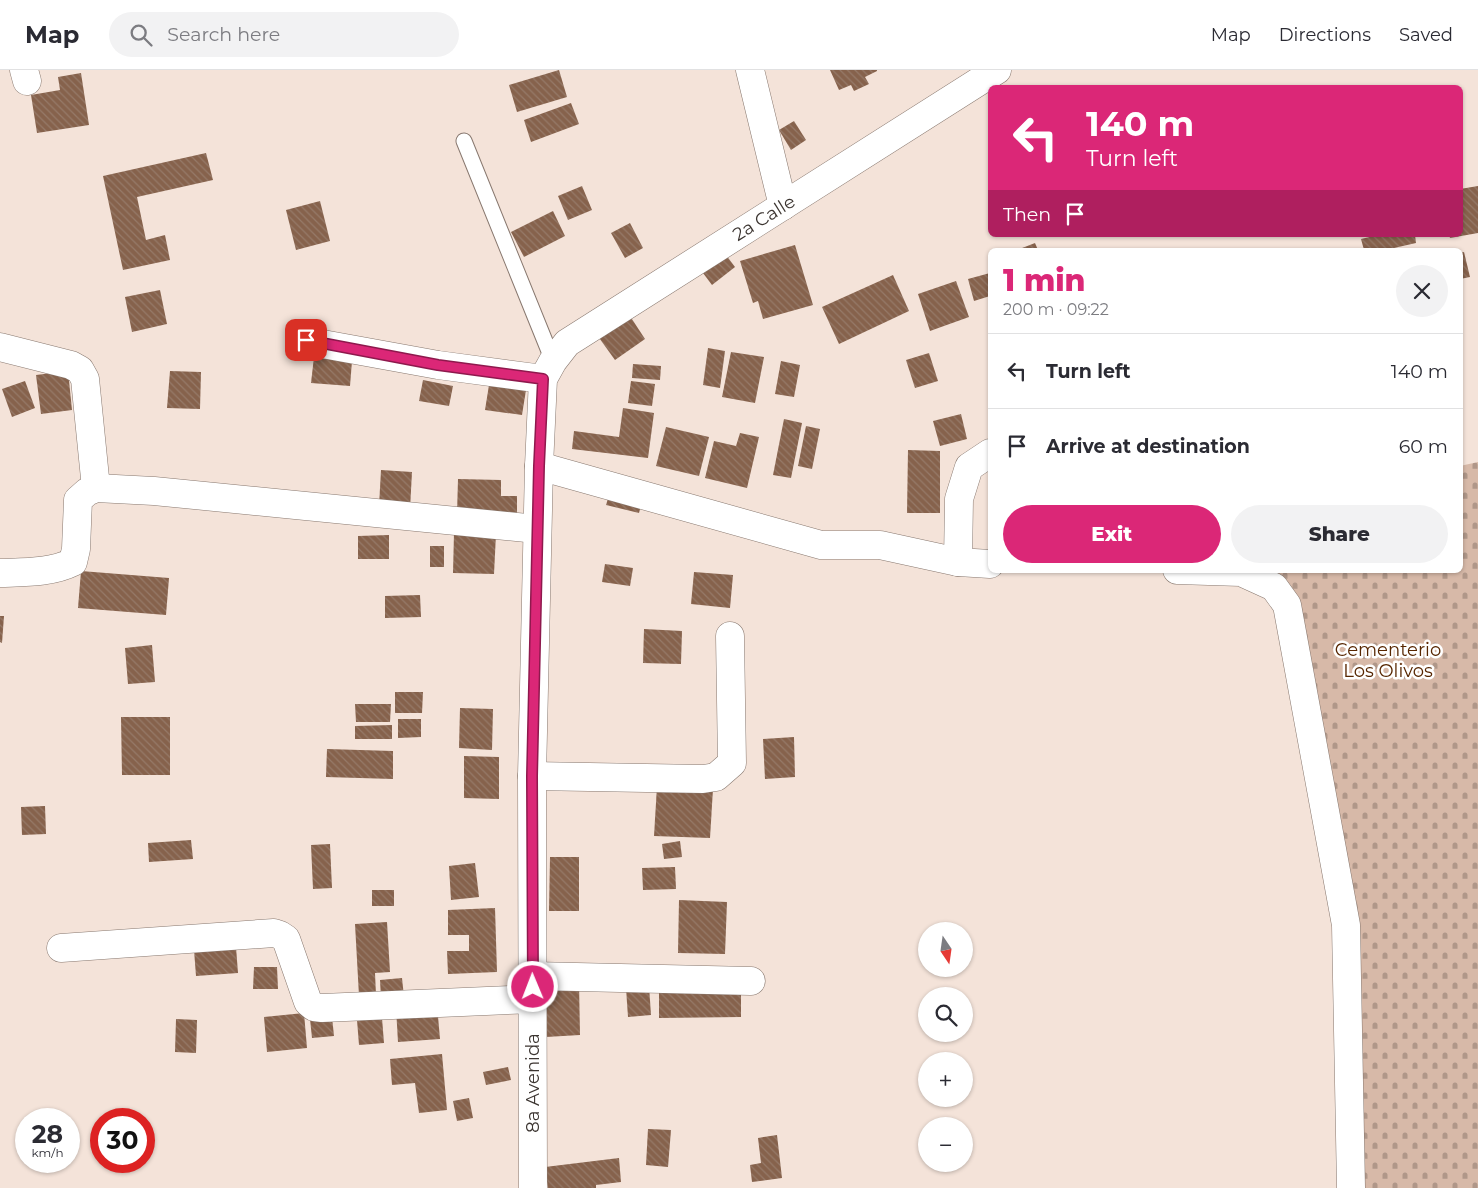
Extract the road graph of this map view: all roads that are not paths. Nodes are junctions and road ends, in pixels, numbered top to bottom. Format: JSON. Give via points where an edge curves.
{"nodes":[{"id":1,"x":750,"y":70,"type":"edge"},
{"id":2,"x":993,"y":71,"type":"edge"},
{"id":3,"x":464,"y":141,"type":"dead end"},
{"id":4,"x":783,"y":206,"type":"junction"},
{"id":5,"x":306,"y":340,"type":"dead end"},
{"id":6,"x":0,"y":347,"type":"edge"},
{"id":7,"x":548,"y":370,"type":"junction"},
{"id":8,"x":988,"y":454,"type":"edge"},
{"id":9,"x":539,"y":466,"type":"junction"},
{"id":10,"x":96,"y":488,"type":"junction"},
{"id":11,"x":537,"y":529,"type":"junction"},
{"id":12,"x":958,"y":562,"type":"junction"},
{"id":13,"x":988,"y":564,"type":"edge"},
{"id":14,"x":0,"y":573,"type":"edge"},
{"id":15,"x":1243,"y":573,"type":"edge"},
{"id":16,"x":730,"y":636,"type":"dead end"},
{"id":17,"x":532,"y":776,"type":"junction"},
{"id":18,"x":61,"y":948,"type":"dead end"},
{"id":19,"x":751,"y":981,"type":"dead end"},
{"id":20,"x":533,"y":987,"type":"junction"},
{"id":21,"x":533,"y":1188,"type":"edge"},
{"id":22,"x":1351,"y":1188,"type":"edge"}],
"edges":[{"from":1,"to":4,"type":"street"},
{"from":2,"to":4,"type":"street","name":"2a Calle"},
{"from":3,"to":7,"type":"lane"},
{"from":4,"to":7,"type":"street","name":"2a Calle","via":[[568,343]]},
{"from":5,"to":7,"type":"street","via":[[438,365]]},
{"from":6,"to":10,"type":"street","via":[[80,370],[85,379]]},
{"from":7,"to":9,"type":"street","name":"8a Avenida"},
{"from":8,"to":12,"type":"street","via":[[969,466],[959,499]]},
{"from":9,"to":11,"type":"street","name":"8a Avenida"},
{"from":9,"to":12,"type":"street","via":[[821,545],[880,545]]},
{"from":10,"to":11,"type":"street"},
{"from":10,"to":14,"type":"street","via":[[78,500],[73,562],[45,571]]},
{"from":11,"to":17,"type":"street","name":"8a Avenida"},
{"from":12,"to":13,"type":"street"},
{"from":15,"to":22,"type":"street","via":[[1274,587],[1287,605],[1346,926]]},
{"from":16,"to":17,"type":"street","via":[[732,763],[716,777]]},
{"from":17,"to":20,"type":"street","name":"8a Avenida"},
{"from":18,"to":20,"type":"street","via":[[274,933],[286,939],[308,1002],[322,1008]]},
{"from":19,"to":20,"type":"street"},
{"from":20,"to":21,"type":"street","name":"8a Avenida"}]}
